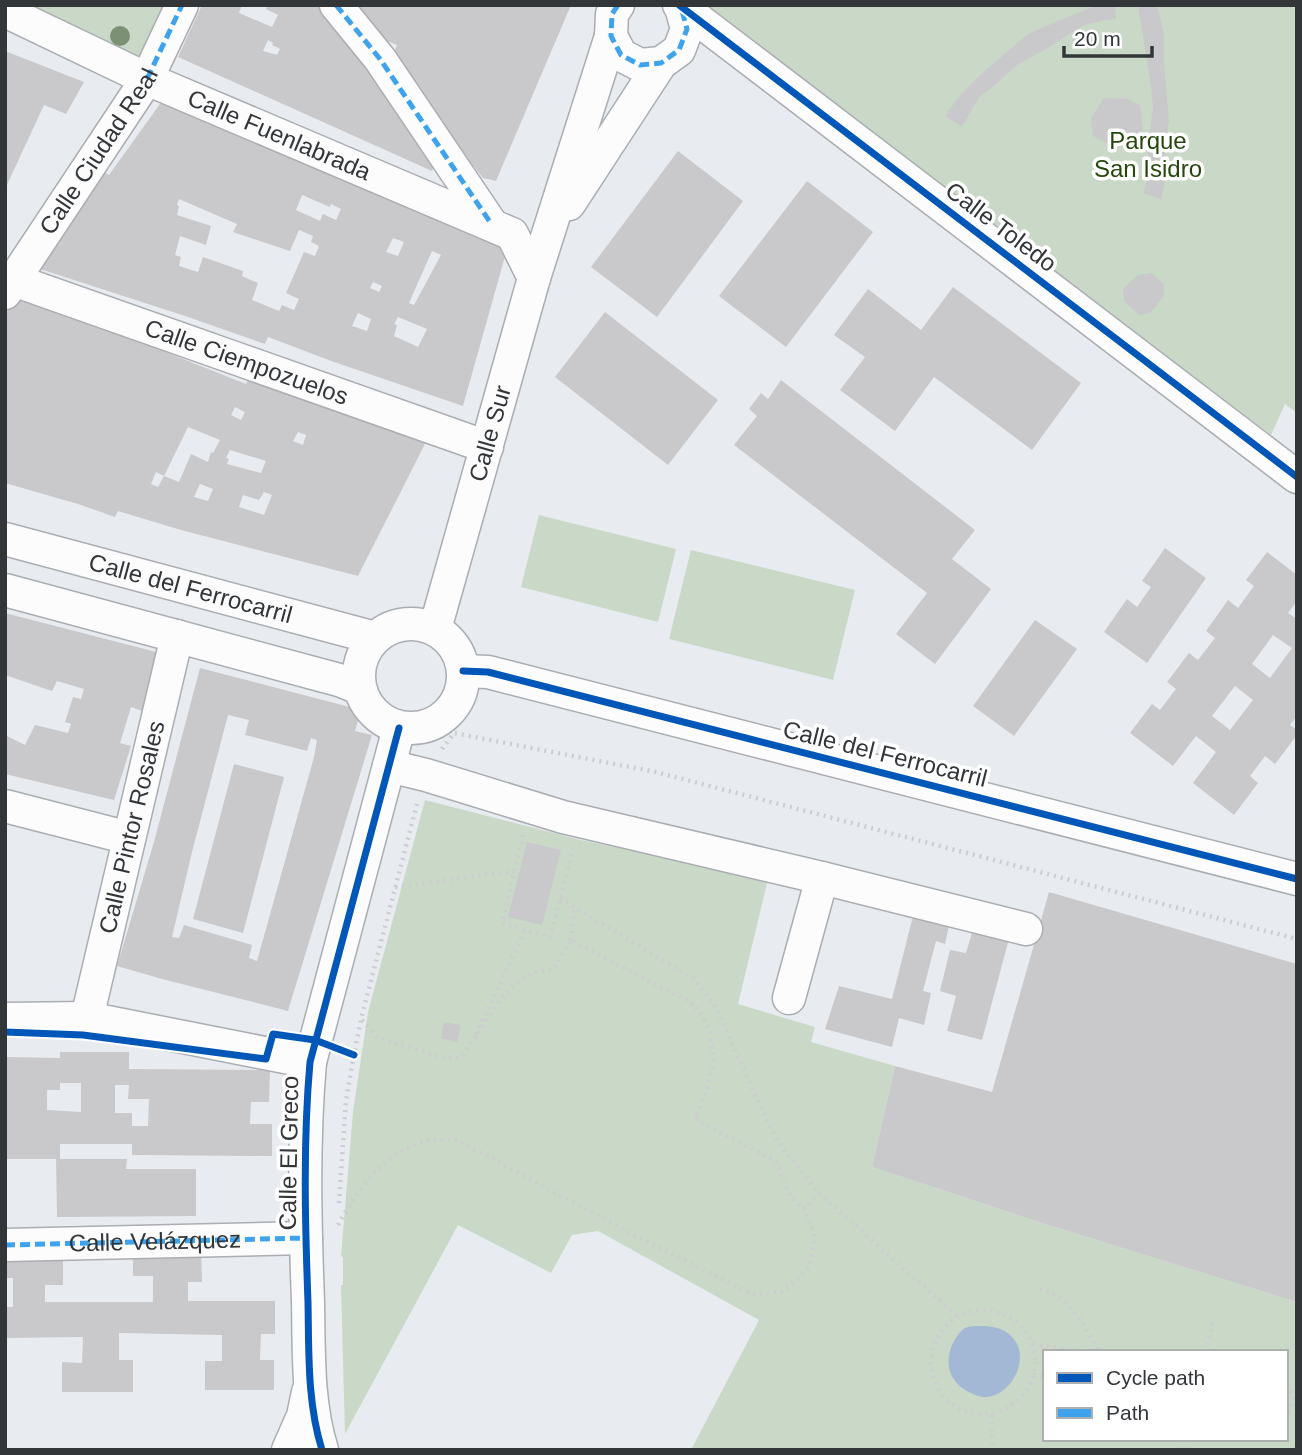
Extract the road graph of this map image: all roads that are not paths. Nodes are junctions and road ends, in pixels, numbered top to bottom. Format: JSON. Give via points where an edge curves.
{"nodes":[{"id":1,"x":182,"y":5,"type":"edge"},
{"id":2,"x":336,"y":5,"type":"edge"},
{"id":3,"x":618,"y":5,"type":"edge"},
{"id":4,"x":680,"y":6,"type":"edge"},
{"id":5,"x":5,"y":11,"type":"edge"},
{"id":6,"x":611,"y":36,"type":"junction"},
{"id":7,"x":661,"y":64,"type":"junction"},
{"id":8,"x":147,"y":79,"type":"junction"},
{"id":9,"x":492,"y":225,"type":"junction"},
{"id":10,"x":547,"y":237,"type":"junction"},
{"id":11,"x":534,"y":278,"type":"junction"},
{"id":12,"x":8,"y":283,"type":"edge"},
{"id":13,"x":487,"y":447,"type":"junction"},
{"id":14,"x":1297,"y":477,"type":"edge"},
{"id":15,"x":5,"y":539,"type":"edge"},
{"id":16,"x":5,"y":590,"type":"edge"},
{"id":17,"x":435,"y":629,"type":"junction"},
{"id":18,"x":177,"y":636,"type":"junction"},
{"id":19,"x":375,"y":638,"type":"junction"},
{"id":20,"x":463,"y":671,"type":"junction"},
{"id":21,"x":359,"y":688,"type":"junction"},
{"id":22,"x":399,"y":727,"type":"junction"},
{"id":23,"x":389,"y":766,"type":"junction"},
{"id":24,"x":5,"y":806,"type":"edge"},
{"id":25,"x":129,"y":838,"type":"junction"},
{"id":26,"x":822,"y":877,"type":"junction"},
{"id":27,"x":1297,"y":879,"type":"edge"},
{"id":28,"x":1026,"y":929,"type":"dead end"},
{"id":29,"x":789,"y":998,"type":"dead end"},
{"id":30,"x":87,"y":1018,"type":"junction"},
{"id":31,"x":5,"y":1019,"type":"edge"},
{"id":32,"x":312,"y":1051,"type":"junction"},
{"id":33,"x":306,"y":1238,"type":"junction"},
{"id":34,"x":5,"y":1245,"type":"edge"},
{"id":35,"x":310,"y":1381,"type":"junction"},
{"id":36,"x":288,"y":1450,"type":"edge"},
{"id":37,"x":322,"y":1450,"type":"edge"}],
"edges":[{"from":1,"to":8,"type":"street","name":"Calle Ciudad Real"},
{"from":2,"to":9,"type":"street","via":[[380,59]]},
{"from":3,"to":6,"type":"street","name":"Calle Sur","via":[[612,15]]},
{"from":4,"to":7,"type":"street","name":"Calle Sur","via":[[687,29],[679,50]]},
{"from":4,"to":14,"type":"street","name":"Calle Toledo"},
{"from":5,"to":8,"type":"street","name":"Calle Fuenlabrada"},
{"from":6,"to":7,"type":"street","via":[[621,55],[640,65]]},
{"from":6,"to":10,"type":"street","name":"Calle Sur"},
{"from":7,"to":10,"type":"street","name":"Calle Sur"},
{"from":8,"to":9,"type":"street","name":"Calle Fuenlabrada"},
{"from":8,"to":12,"type":"street","name":"Calle Ciudad Real"},
{"from":9,"to":11,"type":"street","name":"Calle Fuenlabrada","via":[[512,234]]},
{"from":10,"to":11,"type":"street","name":"Calle Sur"},
{"from":11,"to":13,"type":"street","name":"Calle Sur"},
{"from":12,"to":13,"type":"street","name":"Calle Ciempozuelos"},
{"from":13,"to":17,"type":"street","name":"Calle Sur"},
{"from":15,"to":19,"type":"street","name":"Calle del Ferrocarril"},
{"from":16,"to":18,"type":"street","name":"Calle del Ferrocarril"},
{"from":17,"to":19,"type":"street","via":[[398,625]]},
{"from":17,"to":20,"type":"street","via":[[449,640]]},
{"from":18,"to":21,"type":"street","name":"Calle del Ferrocarril"},
{"from":18,"to":25,"type":"street","name":"Calle Pintor Rosales"},
{"from":19,"to":21,"type":"street","via":[[358,669]]},
{"from":20,"to":22,"type":"street","via":[[462,689],[443,719],[427,727]]},
{"from":20,"to":27,"type":"street","name":"Calle del Ferrocarril","via":[[488,672]]},
{"from":21,"to":22,"type":"street","via":[[377,717]]},
{"from":22,"to":23,"type":"street","name":"Calle El Greco"},
{"from":23,"to":26,"type":"street","via":[[563,817]]},
{"from":23,"to":32,"type":"street","name":"Calle El Greco"},
{"from":24,"to":25,"type":"street"},
{"from":25,"to":30,"type":"street","name":"Calle Pintor Rosales"},
{"from":26,"to":28,"type":"street"},
{"from":26,"to":29,"type":"street"},
{"from":30,"to":31,"type":"street"},
{"from":30,"to":32,"type":"street"},
{"from":32,"to":33,"type":"street","name":"Calle El Greco","via":[[306,1104]]},
{"from":33,"to":34,"type":"street","name":"Calle Velázquez"},
{"from":33,"to":35,"type":"street","name":"Calle El Greco"},
{"from":35,"to":36,"type":"street","via":[[303,1416]]},
{"from":35,"to":37,"type":"street"}]}
